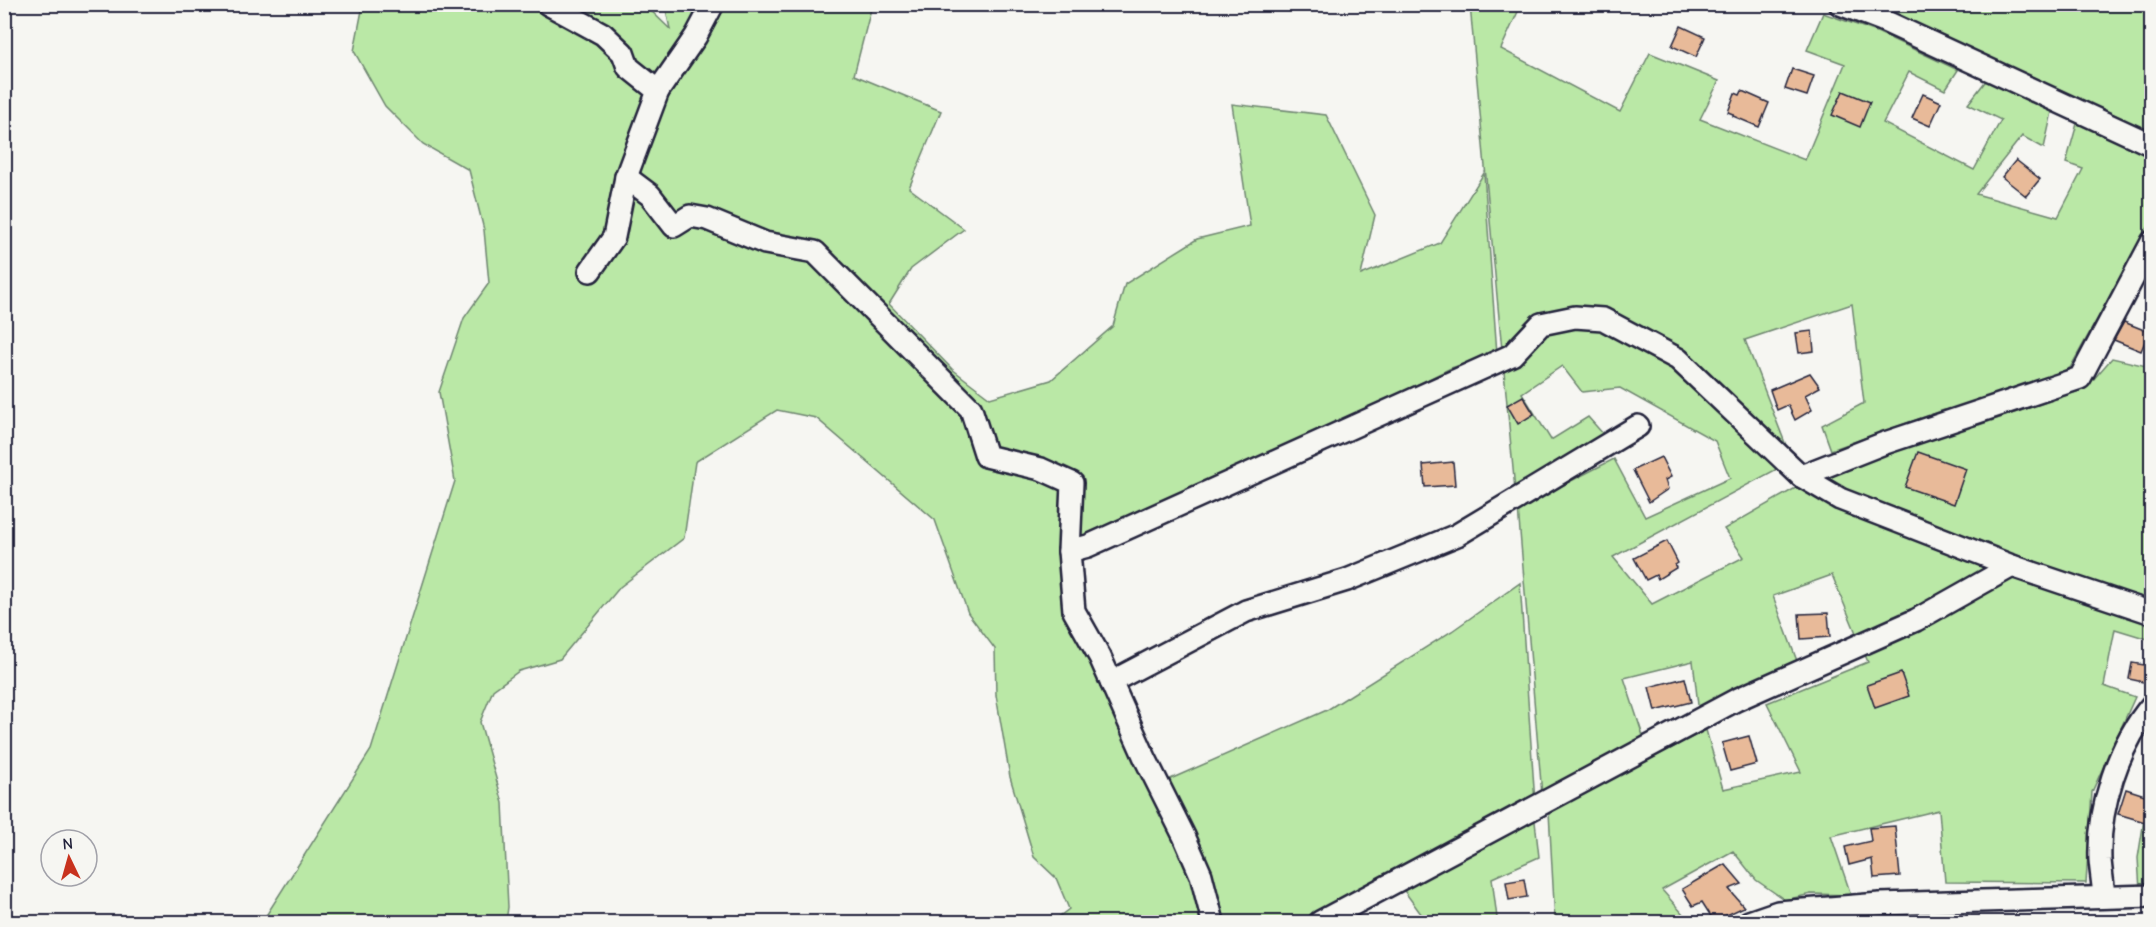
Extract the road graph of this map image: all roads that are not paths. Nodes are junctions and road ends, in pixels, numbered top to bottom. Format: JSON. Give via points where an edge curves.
{"nodes":[{"id":1,"x":548,"y":4,"type":"edge"},
{"id":2,"x":713,"y":4,"type":"edge"},
{"id":3,"x":1840,"y":4,"type":"edge"},
{"id":4,"x":658,"y":91,"type":"junction"},
{"id":5,"x":2151,"y":145,"type":"edge"},
{"id":6,"x":626,"y":177,"type":"junction"},
{"id":7,"x":2151,"y":242,"type":"edge"},
{"id":8,"x":590,"y":271,"type":"dead end"},
{"id":9,"x":1638,"y":426,"type":"dead end"},
{"id":10,"x":1801,"y":476,"type":"junction"},
{"id":11,"x":1069,"y":551,"type":"junction"},
{"id":12,"x":2012,"y":566,"type":"junction"},
{"id":13,"x":2151,"y":613,"type":"edge"},
{"id":14,"x":1111,"y":682,"type":"junction"},
{"id":15,"x":2151,"y":705,"type":"edge"},
{"id":16,"x":2104,"y":896,"type":"junction"},
{"id":17,"x":2151,"y":896,"type":"edge"},
{"id":18,"x":1213,"y":922,"type":"edge"},
{"id":19,"x":1320,"y":922,"type":"edge"},
{"id":20,"x":1749,"y":922,"type":"edge"}],
"edges":[{"from":1,"to":4,"type":"street","via":[[603,34],[623,54],[628,67]]},
{"from":2,"to":4,"type":"street"},
{"from":3,"to":5,"type":"street"},
{"from":4,"to":6,"type":"street"},
{"from":6,"to":8,"type":"street","via":[[614,237]]},
{"from":6,"to":11,"type":"street","via":[[650,195],[674,226],[690,216],[707,219],[765,243],[815,252],[971,409],[986,456],[1041,469],[1072,483]]},
{"from":7,"to":10,"type":"street","via":[[2080,378],[1882,444]]},
{"from":9,"to":14,"type":"street","via":[[1457,535],[1347,580],[1246,611]]},
{"from":10,"to":11,"type":"street","via":[[1678,359],[1603,320],[1575,317],[1541,324],[1512,355],[1088,546]]},
{"from":10,"to":12,"type":"street","via":[[1840,500]]},
{"from":11,"to":14,"type":"street","via":[[1074,611]]},
{"from":12,"to":13,"type":"street"},
{"from":12,"to":19,"type":"street","via":[[1916,620],[1736,700]]},
{"from":14,"to":18,"type":"street","via":[[1201,875]]},
{"from":15,"to":16,"type":"street","via":[[2120,758],[2104,805],[2100,858]]},
{"from":16,"to":17,"type":"street"},
{"from":16,"to":20,"type":"street","via":[[1880,904],[1778,912]]}]}
